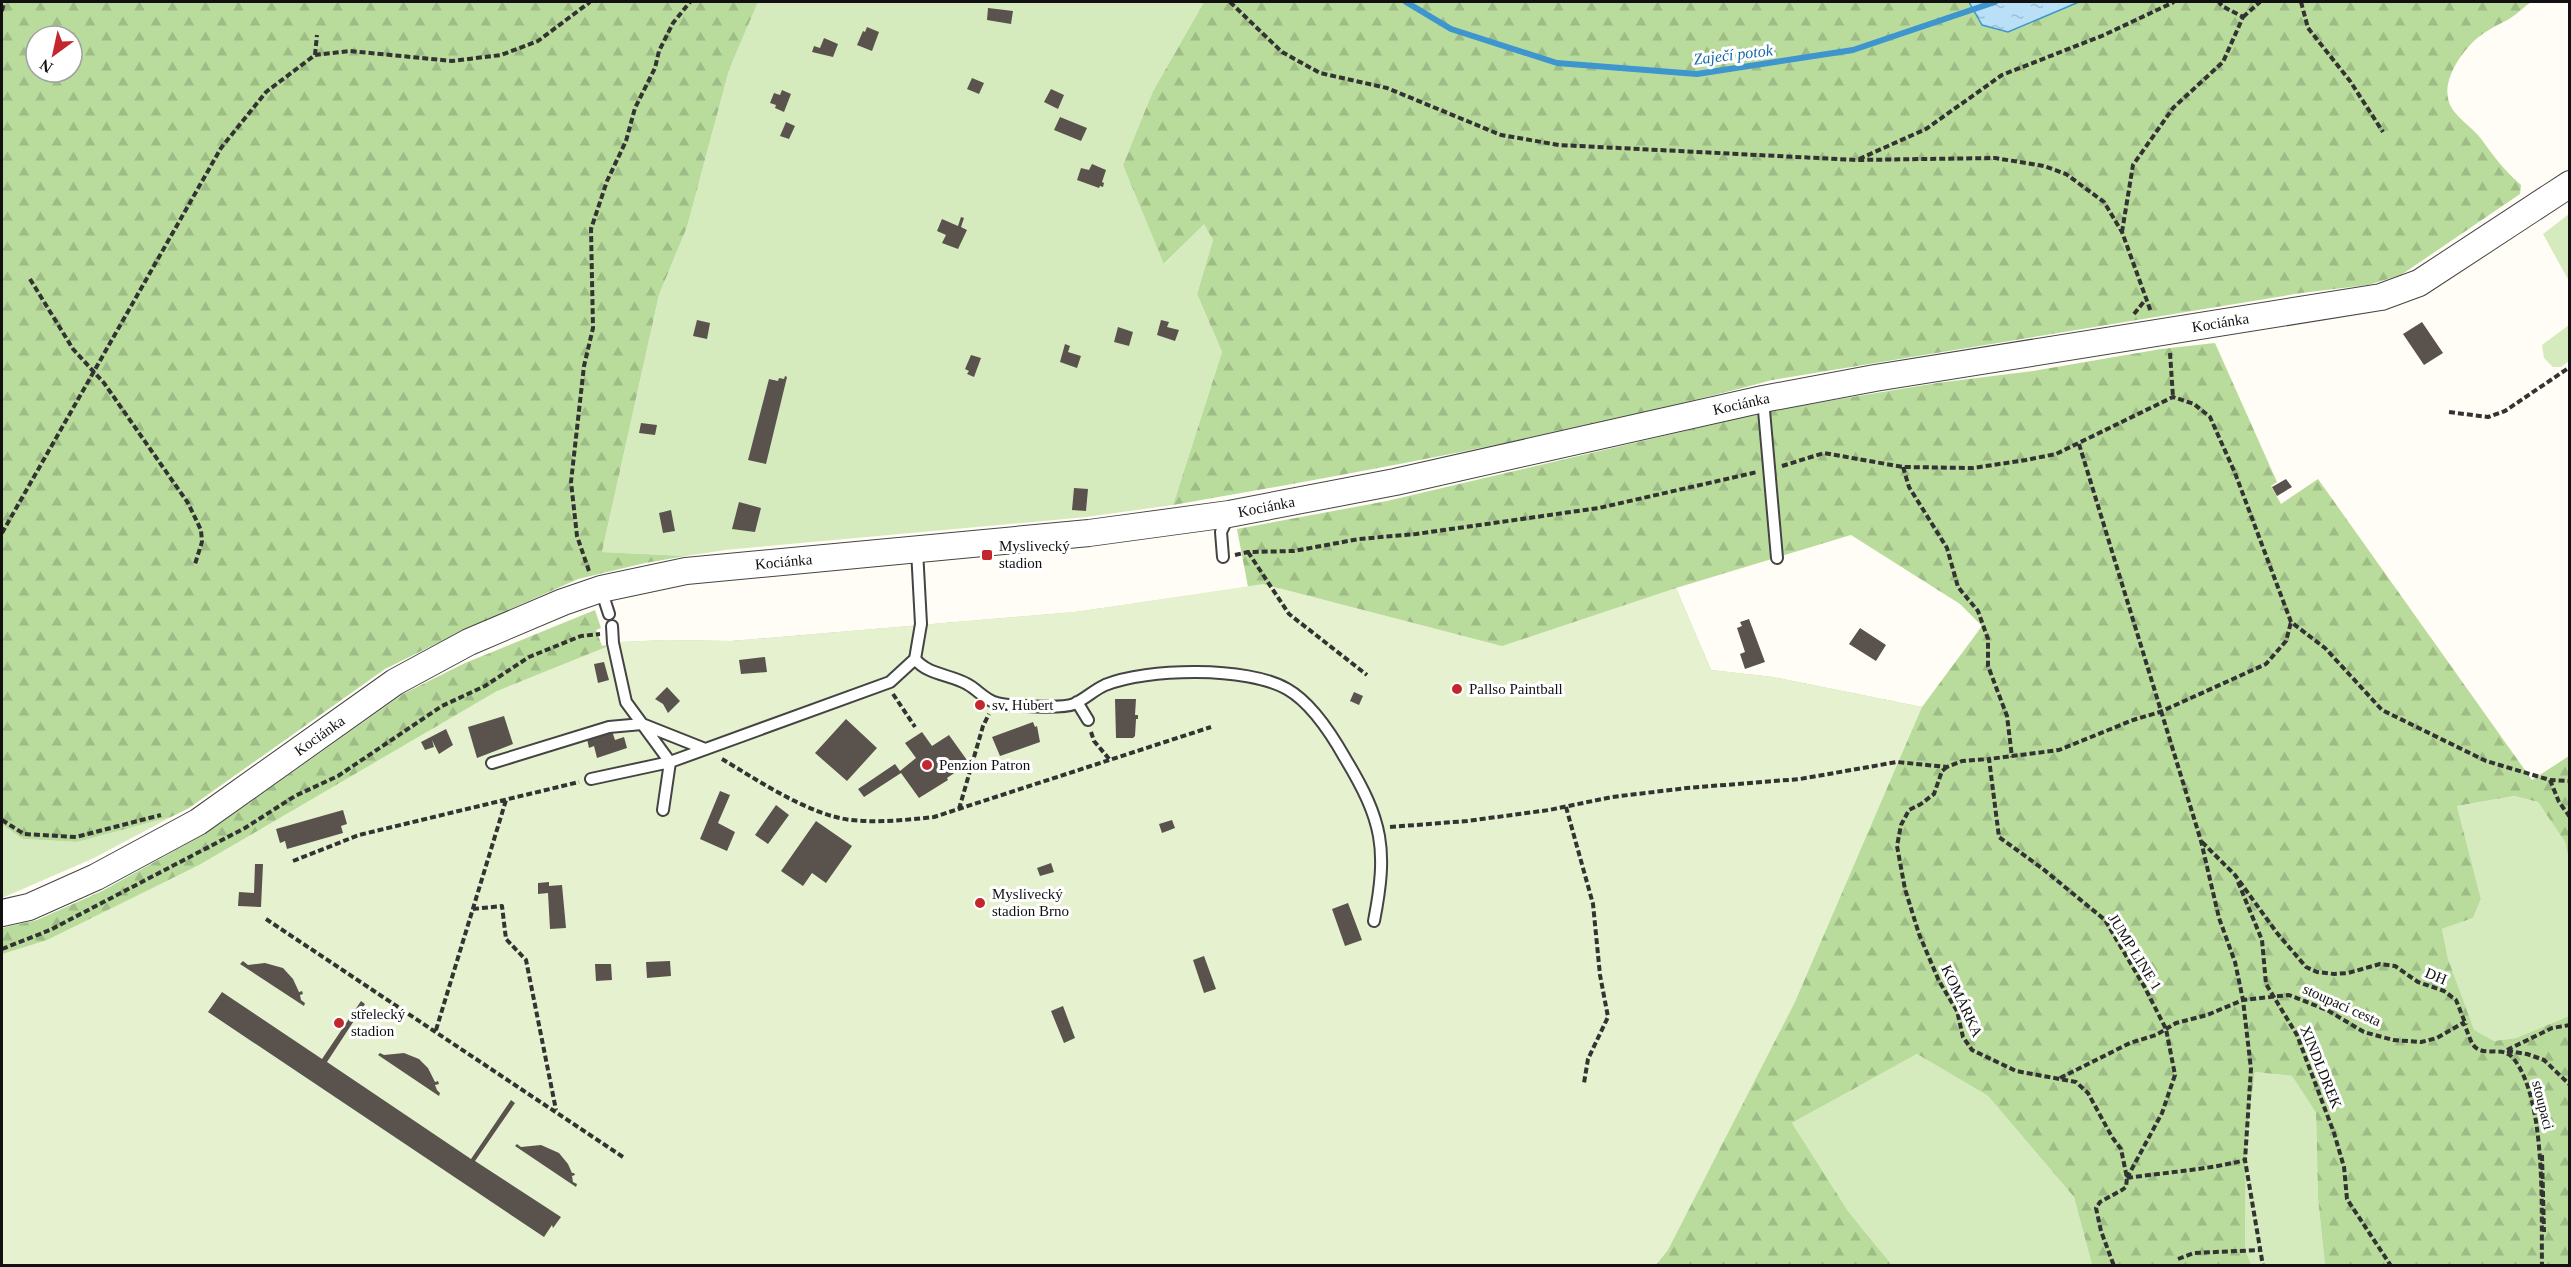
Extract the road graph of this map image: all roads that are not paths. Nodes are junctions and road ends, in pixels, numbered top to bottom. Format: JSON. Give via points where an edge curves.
{"nodes":[{"id":1,"x":2570,"y":184,"type":"edge"},
{"id":2,"x":1763,"y":399,"type":"junction"},
{"id":3,"x":1229,"y":514,"type":"junction"},
{"id":4,"x":917,"y":550,"type":"junction"},
{"id":5,"x":1224,"y":557,"type":"road end"},
{"id":6,"x":1777,"y":558,"type":"dead end"},
{"id":7,"x":601,"y":589,"type":"junction"},
{"id":8,"x":609,"y":614,"type":"dead end"},
{"id":9,"x":612,"y":626,"type":"road end"},
{"id":10,"x":915,"y":659,"type":"junction"},
{"id":11,"x":1077,"y":702,"type":"junction"},
{"id":12,"x":642,"y":724,"type":"junction"},
{"id":13,"x":1089,"y":725,"type":"road end"},
{"id":14,"x":705,"y":749,"type":"junction"},
{"id":15,"x":670,"y":762,"type":"junction"},
{"id":16,"x":492,"y":764,"type":"dead end"},
{"id":17,"x":591,"y":779,"type":"road end"},
{"id":18,"x":663,"y":810,"type":"dead end"},
{"id":19,"x":2,"y":914,"type":"edge"},
{"id":20,"x":1374,"y":921,"type":"dead end"}],
"edges":[{"from":1,"to":2,"type":"street","name":"Kociánka","via":[[2419,283],[2381,297]]},
{"from":2,"to":3,"type":"street","name":"Kociánka","via":[[1395,482]]},
{"from":2,"to":6,"type":"lane"},
{"from":3,"to":4,"type":"street","name":"Kociánka"},
{"from":3,"to":5,"type":"lane","via":[[1221,532]]},
{"from":4,"to":7,"type":"street","name":"Kociánka","via":[[686,571]]},
{"from":4,"to":10,"type":"lane","via":[[921,624]]},
{"from":7,"to":8,"type":"lane"},
{"from":7,"to":19,"type":"street","name":"Kociánka","via":[[469,642],[394,682],[198,822],[96,877],[28,907]]},
{"from":9,"to":12,"type":"lane","via":[[626,702]]},
{"from":10,"to":11,"type":"lane","via":[[922,668],[966,683],[995,703],[1029,706]]},
{"from":10,"to":14,"type":"lane","via":[[887,683]]},
{"from":11,"to":13,"type":"lane"},
{"from":11,"to":20,"type":"lane","via":[[1105,685],[1171,673],[1220,672],[1258,678],[1288,689],[1329,732],[1357,777],[1379,828],[1383,853]]},
{"from":12,"to":14,"type":"lane"},
{"from":12,"to":15,"type":"lane"},
{"from":12,"to":16,"type":"lane","via":[[609,727]]},
{"from":14,"to":15,"type":"lane"},
{"from":15,"to":17,"type":"lane"},
{"from":15,"to":18,"type":"lane"}]}
